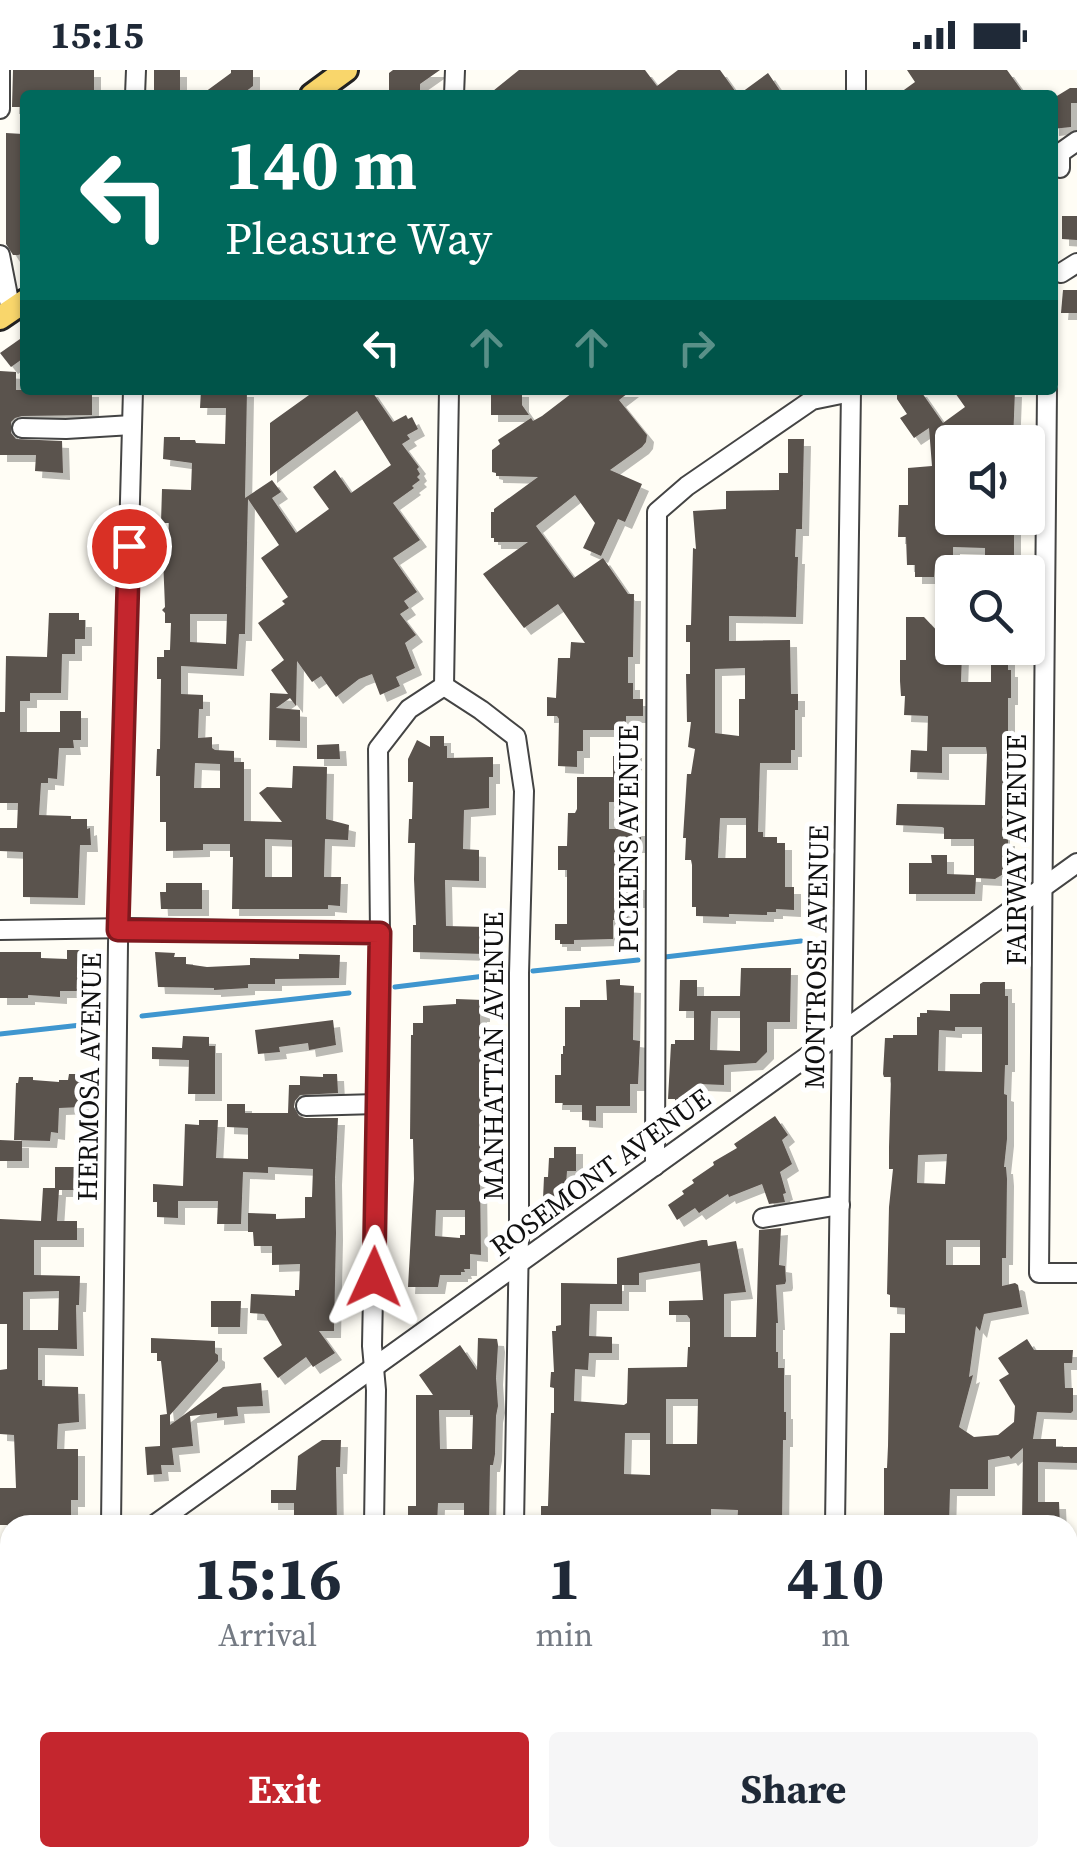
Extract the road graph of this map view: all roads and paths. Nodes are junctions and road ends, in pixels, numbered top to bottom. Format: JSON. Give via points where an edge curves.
{"nodes":[{"id":1,"x":0,"y":70,"type":"edge"},
{"id":2,"x":346,"y":70,"type":"edge"},
{"id":3,"x":319,"y":90,"type":"edge"},
{"id":4,"x":0,"y":109,"type":"edge"},
{"id":5,"x":1077,"y":141,"type":"edge"},
{"id":6,"x":1060,"y":168,"type":"dead end"},
{"id":7,"x":0,"y":255,"type":"edge"},
{"id":8,"x":1077,"y":263,"type":"edge"},
{"id":9,"x":1060,"y":273,"type":"dead end"},
{"id":10,"x":12,"y":310,"type":"edge"},
{"id":11,"x":133,"y":395,"type":"edge"},
{"id":12,"x":449,"y":395,"type":"edge"},
{"id":13,"x":833,"y":395,"type":"edge"},
{"id":14,"x":850,"y":395,"type":"edge"},
{"id":15,"x":1047,"y":395,"type":"edge"},
{"id":16,"x":132,"y":425,"type":"junction"},
{"id":17,"x":22,"y":428,"type":"dead end"},
{"id":18,"x":444,"y":686,"type":"junction"},
{"id":19,"x":1077,"y":863,"type":"edge"},
{"id":20,"x":1044,"y":887,"type":"junction"},
{"id":21,"x":0,"y":930,"type":"edge"},
{"id":22,"x":118,"y":930,"type":"junction"},
{"id":23,"x":380,"y":933,"type":"junction"},
{"id":24,"x":843,"y":1032,"type":"junction"},
{"id":25,"x":377,"y":1104,"type":"junction"},
{"id":26,"x":306,"y":1106,"type":"dead end"},
{"id":27,"x":655,"y":1166,"type":"junction"},
{"id":28,"x":840,"y":1205,"type":"junction"},
{"id":29,"x":763,"y":1218,"type":"dead end"},
{"id":30,"x":518,"y":1264,"type":"junction"},
{"id":31,"x":1077,"y":1273,"type":"edge"},
{"id":32,"x":374,"y":1366,"type":"junction"},
{"id":33,"x":111,"y":1515,"type":"edge"},
{"id":34,"x":168,"y":1515,"type":"edge"},
{"id":35,"x":374,"y":1515,"type":"edge"},
{"id":36,"x":514,"y":1515,"type":"edge"},
{"id":37,"x":835,"y":1515,"type":"edge"}],
"edges":[{"from":1,"to":4,"type":"street"},
{"from":2,"to":3,"type":"main road"},
{"from":5,"to":6,"type":"street","via":[[1060,153]]},
{"from":7,"to":10,"type":"street"},
{"from":8,"to":9,"type":"street"},
{"from":11,"to":16,"type":"street","name":"HERMOSA AVENUE"},
{"from":12,"to":18,"type":"street"},
{"from":13,"to":27,"type":"street","name":"PICKENS AVENUE","via":[[812,400],[657,512]]},
{"from":14,"to":24,"type":"street","name":"MONTROSE AVENUE"},
{"from":15,"to":20,"type":"street","name":"FAIRWAY AVENUE"},
{"from":16,"to":17,"type":"street"},
{"from":16,"to":22,"type":"street","name":"HERMOSA AVENUE"},
{"from":18,"to":23,"type":"street","via":[[409,709],[378,748]]},
{"from":18,"to":30,"type":"street","name":"MANHATTAN AVENUE","via":[[516,737],[524,791]]},
{"from":19,"to":20,"type":"street","name":"ROSEMONT AVENUE"},
{"from":20,"to":24,"type":"street","name":"ROSEMONT AVENUE"},
{"from":20,"to":31,"type":"street","name":"FAIRWAY AVENUE","via":[[1039,1274]]},
{"from":21,"to":22,"type":"street"},
{"from":22,"to":23,"type":"street"},
{"from":22,"to":33,"type":"street","name":"HERMOSA AVENUE"},
{"from":23,"to":25,"type":"street"},
{"from":24,"to":27,"type":"street","name":"ROSEMONT AVENUE"},
{"from":24,"to":28,"type":"street","name":"MONTROSE AVENUE"},
{"from":25,"to":26,"type":"street"},
{"from":25,"to":32,"type":"street"},
{"from":27,"to":30,"type":"street","name":"ROSEMONT AVENUE"},
{"from":28,"to":29,"type":"street"},
{"from":28,"to":37,"type":"street","name":"MONTROSE AVENUE"},
{"from":30,"to":32,"type":"street","name":"ROSEMONT AVENUE"},
{"from":30,"to":36,"type":"street","name":"MANHATTAN AVENUE"},
{"from":32,"to":34,"type":"street","name":"ROSEMONT AVENUE"},
{"from":32,"to":35,"type":"street"}]}
